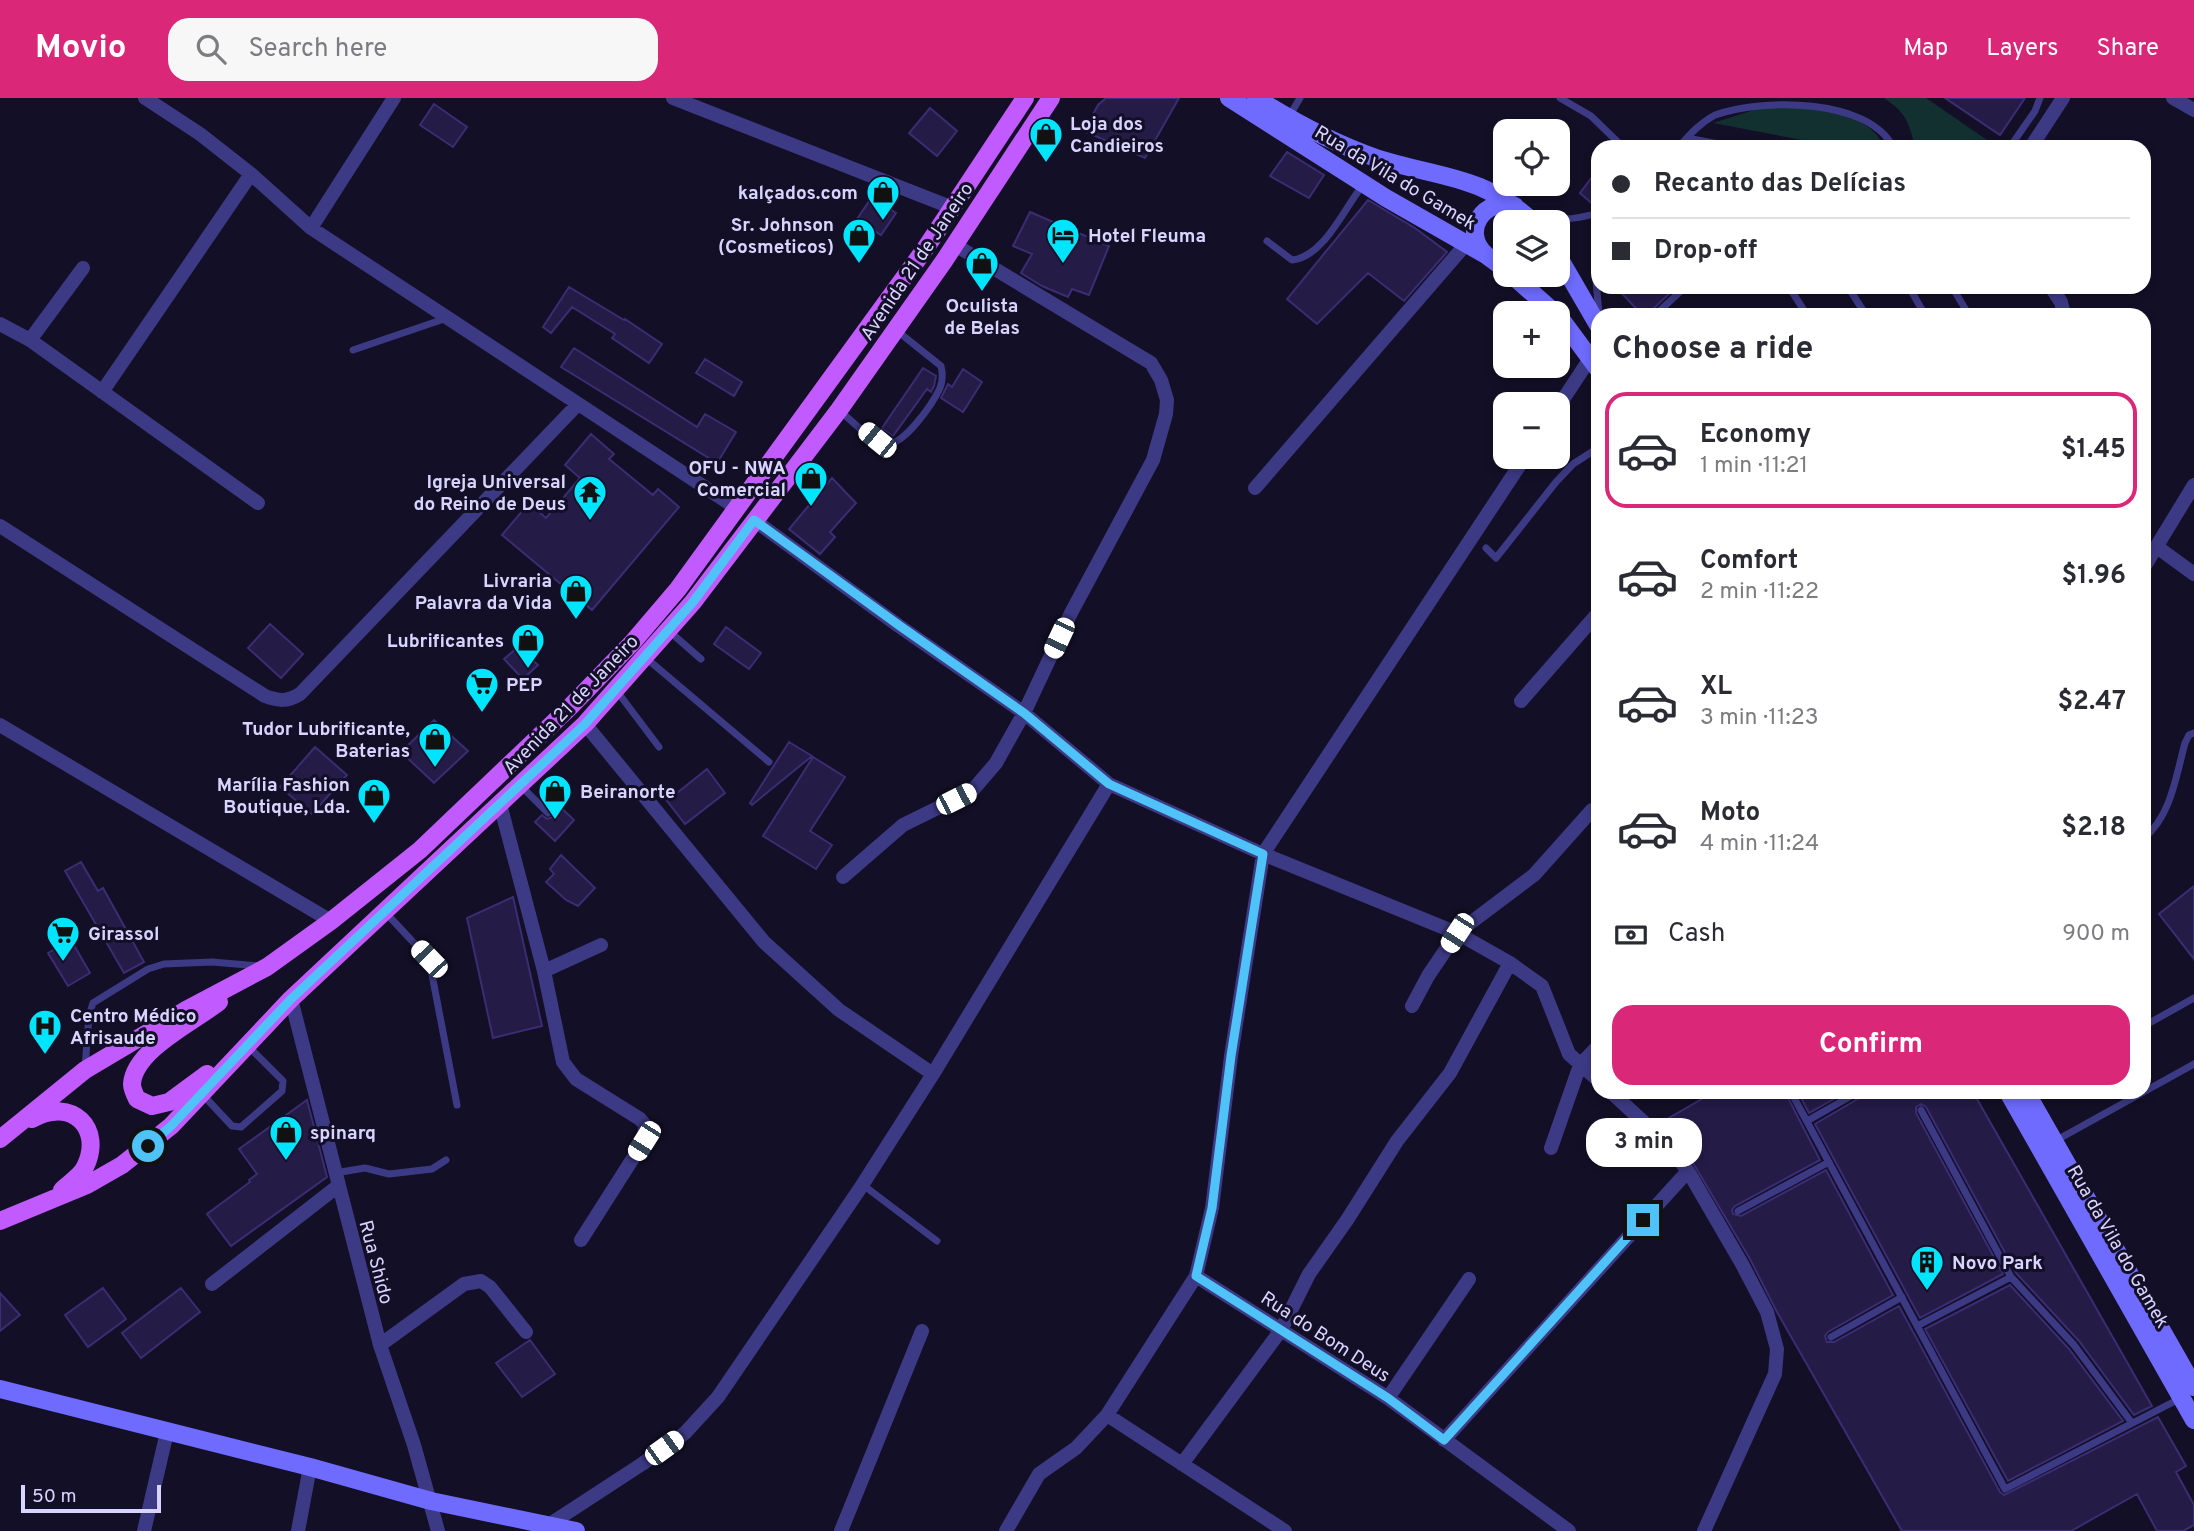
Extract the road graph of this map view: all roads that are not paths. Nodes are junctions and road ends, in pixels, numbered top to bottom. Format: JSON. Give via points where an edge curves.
{"nodes":[{"id":1,"x":145,"y":98,"type":"edge"},
{"id":2,"x":394,"y":98,"type":"edge"},
{"id":3,"x":673,"y":98,"type":"edge"},
{"id":4,"x":1025,"y":98,"type":"edge"},
{"id":5,"x":1051,"y":98,"type":"edge"},
{"id":6,"x":1062,"y":98,"type":"edge"},
{"id":7,"x":1229,"y":98,"type":"edge"},
{"id":8,"x":1256,"y":98,"type":"edge"},
{"id":9,"x":1300,"y":98,"type":"edge"},
{"id":10,"x":1560,"y":98,"type":"edge"},
{"id":11,"x":2040,"y":98,"type":"edge"},
{"id":12,"x":2063,"y":98,"type":"edge"},
{"id":13,"x":2173,"y":98,"type":"edge"},
{"id":14,"x":2194,"y":110,"type":"edge"},
{"id":15,"x":1288,"y":118,"type":"junction"},
{"id":16,"x":1687,"y":138,"type":"joint"},
{"id":17,"x":1616,"y":140,"type":"edge"},
{"id":18,"x":1697,"y":140,"type":"edge"},
{"id":19,"x":1887,"y":140,"type":"edge"},
{"id":20,"x":2015,"y":140,"type":"edge"},
{"id":21,"x":2036,"y":140,"type":"edge"},
{"id":22,"x":1007,"y":166,"type":"junction"},
{"id":23,"x":251,"y":174,"type":"junction"},
{"id":24,"x":1364,"y":184,"type":"junction"},
{"id":25,"x":1517,"y":207,"type":"junction"},
{"id":26,"x":953,"y":208,"type":"junction"},
{"id":27,"x":1520,"y":210,"type":"edge"},
{"id":28,"x":1591,"y":215,"type":"edge"},
{"id":29,"x":311,"y":228,"type":"junction"},
{"id":30,"x":1267,"y":241,"type":"dead end"},
{"id":31,"x":1466,"y":244,"type":"junction"},
{"id":32,"x":955,"y":245,"type":"junction"},
{"id":33,"x":1486,"y":255,"type":"junction"},
{"id":34,"x":1493,"y":260,"type":"edge"},
{"id":35,"x":83,"y":268,"type":"dead end"},
{"id":36,"x":1570,"y":277,"type":"edge"},
{"id":37,"x":1527,"y":287,"type":"edge"},
{"id":38,"x":1678,"y":294,"type":"edge"},
{"id":39,"x":1544,"y":301,"type":"edge"},
{"id":40,"x":1663,"y":308,"type":"edge"},
{"id":41,"x":1591,"y":314,"type":"edge"},
{"id":42,"x":447,"y":318,"type":"junction"},
{"id":43,"x":0,"y":324,"type":"edge"},
{"id":44,"x":895,"y":330,"type":"junction"},
{"id":45,"x":1570,"y":332,"type":"edge"},
{"id":46,"x":30,"y":340,"type":"junction"},
{"id":47,"x":353,"y":350,"type":"dead end"},
{"id":48,"x":1591,"y":359,"type":"edge"},
{"id":49,"x":1591,"y":367,"type":"edge"},
{"id":50,"x":102,"y":392,"type":"junction"},
{"id":51,"x":1570,"y":392,"type":"edge"},
{"id":52,"x":578,"y":404,"type":"junction"},
{"id":53,"x":839,"y":410,"type":"junction"},
{"id":54,"x":1591,"y":452,"type":"edge"},
{"id":55,"x":1517,"y":469,"type":"edge"},
{"id":56,"x":2194,"y":485,"type":"edge"},
{"id":57,"x":1255,"y":488,"type":"dead end"},
{"id":58,"x":258,"y":503,"type":"dead end"},
{"id":59,"x":738,"y":509,"type":"junction"},
{"id":60,"x":754,"y":520,"type":"junction"},
{"id":61,"x":0,"y":526,"type":"edge"},
{"id":62,"x":2157,"y":547,"type":"junction"},
{"id":63,"x":1486,"y":548,"type":"dead end"},
{"id":64,"x":2151,"y":556,"type":"edge"},
{"id":65,"x":2194,"y":574,"type":"edge"},
{"id":66,"x":1591,"y":621,"type":"edge"},
{"id":67,"x":668,"y":631,"type":"junction"},
{"id":68,"x":646,"y":658,"type":"junction"},
{"id":69,"x":701,"y":659,"type":"dead end"},
{"id":70,"x":616,"y":690,"type":"junction"},
{"id":71,"x":1521,"y":701,"type":"dead end"},
{"id":72,"x":1024,"y":713,"type":"junction"},
{"id":73,"x":585,"y":724,"type":"junction"},
{"id":74,"x":0,"y":725,"type":"edge"},
{"id":75,"x":2194,"y":733,"type":"edge"},
{"id":76,"x":659,"y":747,"type":"dead end"},
{"id":77,"x":769,"y":762,"type":"dead end"},
{"id":78,"x":1109,"y":784,"type":"junction"},
{"id":79,"x":520,"y":785,"type":"junction"},
{"id":80,"x":500,"y":804,"type":"junction"},
{"id":81,"x":1591,"y":811,"type":"edge"},
{"id":82,"x":548,"y":813,"type":"dead end"},
{"id":83,"x":2151,"y":833,"type":"edge"},
{"id":84,"x":1263,"y":854,"type":"junction"},
{"id":85,"x":843,"y":877,"type":"dead end"},
{"id":86,"x":385,"y":911,"type":"junction"},
{"id":87,"x":331,"y":922,"type":"junction"},
{"id":88,"x":1457,"y":933,"type":"junction"},
{"id":89,"x":601,"y":945,"type":"dead end"},
{"id":90,"x":1510,"y":963,"type":"junction"},
{"id":91,"x":267,"y":967,"type":"junction"},
{"id":92,"x":544,"y":971,"type":"junction"},
{"id":93,"x":291,"y":999,"type":"junction"},
{"id":94,"x":2194,"y":999,"type":"edge"},
{"id":95,"x":1412,"y":1006,"type":"dead end"},
{"id":96,"x":2151,"y":1022,"type":"edge"},
{"id":97,"x":252,"y":1038,"type":"junction"},
{"id":98,"x":1591,"y":1053,"type":"edge"},
{"id":99,"x":2194,"y":1064,"type":"edge"},
{"id":100,"x":1580,"y":1065,"type":"junction"},
{"id":101,"x":85,"y":1070,"type":"junction"},
{"id":102,"x":933,"y":1074,"type":"junction"},
{"id":103,"x":1591,"y":1074,"type":"edge"},
{"id":104,"x":2151,"y":1088,"type":"edge"},
{"id":105,"x":202,"y":1094,"type":"junction"},
{"id":106,"x":1619,"y":1099,"type":"edge"},
{"id":107,"x":1795,"y":1099,"type":"edge"},
{"id":108,"x":1846,"y":1099,"type":"edge"},
{"id":109,"x":2012,"y":1099,"type":"edge"},
{"id":110,"x":2030,"y":1099,"type":"edge"},
{"id":111,"x":2132,"y":1099,"type":"edge"},
{"id":112,"x":457,"y":1105,"type":"dead end"},
{"id":113,"x":1921,"y":1110,"type":"dead end"},
{"id":114,"x":1807,"y":1121,"type":"junction"},
{"id":115,"x":0,"y":1138,"type":"edge"},
{"id":116,"x":2055,"y":1142,"type":"junction"},
{"id":117,"x":1551,"y":1148,"type":"dead end"},
{"id":118,"x":446,"y":1160,"type":"dead end"},
{"id":119,"x":1829,"y":1162,"type":"junction"},
{"id":120,"x":1688,"y":1171,"type":"junction"},
{"id":121,"x":336,"y":1180,"type":"junction"},
{"id":122,"x":862,"y":1185,"type":"junction"},
{"id":123,"x":48,"y":1201,"type":"junction"},
{"id":124,"x":1738,"y":1211,"type":"dead end"},
{"id":125,"x":0,"y":1221,"type":"edge"},
{"id":126,"x":581,"y":1240,"type":"dead end"},
{"id":127,"x":937,"y":1241,"type":"dead end"},
{"id":128,"x":1196,"y":1276,"type":"junction"},
{"id":129,"x":2011,"y":1277,"type":"junction"},
{"id":130,"x":1469,"y":1279,"type":"dead end"},
{"id":131,"x":212,"y":1284,"type":"dead end"},
{"id":132,"x":1902,"y":1297,"type":"junction"},
{"id":133,"x":1917,"y":1326,"type":"junction"},
{"id":134,"x":1281,"y":1330,"type":"junction"},
{"id":135,"x":922,"y":1331,"type":"dead end"},
{"id":136,"x":526,"y":1332,"type":"dead end"},
{"id":137,"x":1831,"y":1337,"type":"dead end"},
{"id":138,"x":380,"y":1345,"type":"junction"},
{"id":139,"x":0,"y":1389,"type":"edge"},
{"id":140,"x":2188,"y":1392,"type":"edge"},
{"id":141,"x":1388,"y":1398,"type":"junction"},
{"id":142,"x":1107,"y":1415,"type":"junction"},
{"id":143,"x":2194,"y":1420,"type":"edge"},
{"id":144,"x":2132,"y":1423,"type":"junction"},
{"id":145,"x":167,"y":1432,"type":"junction"},
{"id":146,"x":1444,"y":1440,"type":"junction"},
{"id":147,"x":1182,"y":1464,"type":"junction"},
{"id":148,"x":310,"y":1467,"type":"junction"},
{"id":149,"x":431,"y":1501,"type":"junction"},
{"id":150,"x":550,"y":1524,"type":"junction"},
{"id":151,"x":144,"y":1531,"type":"edge"},
{"id":152,"x":298,"y":1531,"type":"edge"},
{"id":153,"x":438,"y":1531,"type":"edge"},
{"id":154,"x":576,"y":1531,"type":"edge"},
{"id":155,"x":841,"y":1531,"type":"edge"},
{"id":156,"x":1006,"y":1531,"type":"edge"},
{"id":157,"x":1285,"y":1531,"type":"edge"},
{"id":158,"x":1569,"y":1531,"type":"edge"},
{"id":159,"x":1704,"y":1531,"type":"edge"}],
"edges":[{"from":1,"to":23,"type":"street"},
{"from":2,"to":29,"type":"street"},
{"from":3,"to":26,"type":"street"},
{"from":4,"to":26,"type":"main road","name":"Avenida 21 de Janeiro"},
{"from":5,"to":22,"type":"main road","name":"Avenida 21 de Janeiro"},
{"from":6,"to":22,"type":"main road"},
{"from":7,"to":24,"type":"main road","name":"Rua da Vila do Gamek"},
{"from":8,"to":15,"type":"main road","name":"Rua da Vila do Gamek"},
{"from":9,"to":15,"type":"lane"},
{"from":10,"to":17,"type":"lane","via":[[1591,116]]},
{"from":11,"to":20,"type":"lane"},
{"from":12,"to":21,"type":"street"},
{"from":13,"to":14,"type":"street"},
{"from":15,"to":25,"type":"main road","name":"Rua da Vila do Gamek","via":[[1372,156],[1483,187]]},
{"from":16,"to":18,"type":"lane"},
{"from":16,"to":19,"type":"lane","via":[[1699,124],[1737,107],[1790,100],[1847,109],[1872,122]]},
{"from":22,"to":32,"type":"main road","name":"Avenida 21 de Janeiro"},
{"from":23,"to":29,"type":"street"},
{"from":23,"to":50,"type":"street"},
{"from":24,"to":30,"type":"lane","via":[[1306,258],[1292,260]]},
{"from":24,"to":31,"type":"main road","name":"Rua da Vila do Gamek"},
{"from":25,"to":27,"type":"main road","name":"Rua da Vila do Gamek"},
{"from":25,"to":28,"type":"lane","via":[[1548,219]]},
{"from":25,"to":33,"type":"main road","via":[[1499,204],[1479,217],[1474,235]]},
{"from":26,"to":59,"type":"main road","name":"Avenida 21 de Janeiro"},
{"from":29,"to":42,"type":"street"},
{"from":31,"to":33,"type":"main road","name":"Rua da Vila do Gamek"},
{"from":31,"to":57,"type":"street"},
{"from":32,"to":44,"type":"main road","name":"Avenida 21 de Janeiro"},
{"from":32,"to":72,"type":"street","via":[[1151,363],[1167,400],[1153,460],[1071,613]]},
{"from":33,"to":34,"type":"main road","name":"Rua da Vila do Gamek"},
{"from":35,"to":46,"type":"street"},
{"from":36,"to":41,"type":"main road"},
{"from":37,"to":39,"type":"main road"},
{"from":38,"to":40,"type":"lane"},
{"from":42,"to":47,"type":"lane"},
{"from":42,"to":52,"type":"street"},
{"from":43,"to":46,"type":"street"},
{"from":44,"to":53,"type":"main road","name":"Avenida 21 de Janeiro"},
{"from":44,"to":53,"type":"lane","via":[[941,366],[939,389],[928,407],[904,438],[893,444],[877,440]]},
{"from":45,"to":48,"type":"main road"},
{"from":46,"to":50,"type":"street"},
{"from":49,"to":51,"type":"street"},
{"from":50,"to":58,"type":"street"},
{"from":52,"to":59,"type":"street"},
{"from":52,"to":61,"type":"street","via":[[290,700],[265,696]]},
{"from":53,"to":60,"type":"main road","name":"Avenida 21 de Janeiro"},
{"from":54,"to":63,"type":"lane","via":[[1556,482],[1496,558]]},
{"from":55,"to":84,"type":"street"},
{"from":56,"to":62,"type":"street"},
{"from":59,"to":87,"type":"main road","name":"Avenida 21 de Janeiro","via":[[678,589],[571,706],[420,850]]},
{"from":60,"to":67,"type":"main road","name":"Avenida 21 de Janeiro"},
{"from":60,"to":72,"type":"street"},
{"from":62,"to":64,"type":"street"},
{"from":62,"to":65,"type":"street"},
{"from":66,"to":71,"type":"street"},
{"from":67,"to":68,"type":"main road","name":"Avenida 21 de Janeiro"},
{"from":67,"to":69,"type":"lane"},
{"from":68,"to":70,"type":"main road","name":"Avenida 21 de Janeiro"},
{"from":68,"to":77,"type":"lane"},
{"from":70,"to":73,"type":"main road","name":"Avenida 21 de Janeiro"},
{"from":70,"to":76,"type":"lane"},
{"from":72,"to":78,"type":"street"},
{"from":72,"to":85,"type":"street","via":[[996,763],[972,791],[902,825]]},
{"from":73,"to":79,"type":"main road","name":"Avenida 21 de Janeiro"},
{"from":73,"to":102,"type":"street","via":[[764,942],[839,1010]]},
{"from":74,"to":87,"type":"street"},
{"from":75,"to":83,"type":"lane","via":[[2185,743],[2166,809]]},
{"from":78,"to":84,"type":"street"},
{"from":78,"to":102,"type":"street"},
{"from":79,"to":80,"type":"main road","name":"Avenida 21 de Janeiro"},
{"from":79,"to":82,"type":"lane"},
{"from":80,"to":86,"type":"main road","name":"Avenida 21 de Janeiro"},
{"from":80,"to":92,"type":"street"},
{"from":81,"to":88,"type":"street","via":[[1534,875]]},
{"from":84,"to":88,"type":"street"},
{"from":84,"to":128,"type":"street","via":[[1212,1208]]},
{"from":86,"to":93,"type":"main road","name":"Avenida 21 de Janeiro"},
{"from":86,"to":112,"type":"lane","via":[[429,959]]},
{"from":87,"to":91,"type":"main road","name":"Avenida 21 de Janeiro"},
{"from":88,"to":90,"type":"street"},
{"from":88,"to":95,"type":"street"},
{"from":89,"to":92,"type":"street"},
{"from":90,"to":100,"type":"street","via":[[1542,986],[1569,1054]]},
{"from":90,"to":134,"type":"street","via":[[1450,1073],[1397,1141],[1309,1274]]},
{"from":91,"to":97,"type":"main road","via":[[155,1046],[136,1070],[132,1086],[137,1100],[152,1106],[169,1102]]},
{"from":91,"to":101,"type":"main road","name":"Avenida 21 de Janeiro"},
{"from":91,"to":101,"type":"lane","via":[[212,962],[148,969],[93,1003]]},
{"from":92,"to":126,"type":"street","via":[[568,1071],[645,1125],[644,1141]]},
{"from":93,"to":97,"type":"main road","name":"Avenida 21 de Janeiro"},
{"from":93,"to":121,"type":"street","name":"Rua Shido"},
{"from":94,"to":96,"type":"lane"},
{"from":97,"to":105,"type":"main road","name":"Avenida 21 de Janeiro"},
{"from":97,"to":105,"type":"lane","via":[[283,1081],[282,1091],[241,1127],[232,1126]]},
{"from":98,"to":100,"type":"street"},
{"from":99,"to":104,"type":"lane"},
{"from":100,"to":103,"type":"street"},
{"from":100,"to":117,"type":"street"},
{"from":101,"to":115,"type":"main road","name":"Avenida 21 de Janeiro"},
{"from":102,"to":122,"type":"street"},
{"from":105,"to":123,"type":"main road","name":"Avenida 21 de Janeiro","via":[[171,1126],[122,1164]]},
{"from":106,"to":120,"type":"street","via":[[1664,1141]]},
{"from":107,"to":114,"type":"lane"},
{"from":108,"to":114,"type":"lane"},
{"from":109,"to":140,"type":"main road","name":"Rua da Vila do Gamek"},
{"from":110,"to":116,"type":"main road","name":"Rua da Vila do Gamek"},
{"from":111,"to":116,"type":"lane"},
{"from":113,"to":129,"type":"lane"},
{"from":114,"to":119,"type":"lane"},
{"from":115,"to":123,"type":"main road","via":[[43,1112],[57,1109],[82,1120],[89,1133],[85,1170]]},
{"from":116,"to":140,"type":"main road","name":"Rua da Vila do Gamek"},
{"from":118,"to":121,"type":"lane","via":[[432,1169],[389,1174],[365,1168]]},
{"from":119,"to":124,"type":"lane"},
{"from":119,"to":132,"type":"lane"},
{"from":120,"to":146,"type":"street"},
{"from":120,"to":159,"type":"street","via":[[1761,1300],[1777,1349],[1775,1374]]},
{"from":121,"to":131,"type":"street"},
{"from":121,"to":138,"type":"street","name":"Rua Shido"},
{"from":122,"to":127,"type":"lane"},
{"from":122,"to":150,"type":"street","via":[[718,1397],[685,1433]]},
{"from":123,"to":125,"type":"main road","name":"Avenida 21 de Janeiro"},
{"from":128,"to":134,"type":"street","name":"Rua do Bom Deus"},
{"from":128,"to":142,"type":"street"},
{"from":129,"to":133,"type":"lane"},
{"from":129,"to":144,"type":"lane","via":[[2074,1345]]},
{"from":130,"to":141,"type":"street"},
{"from":132,"to":133,"type":"lane"},
{"from":132,"to":137,"type":"lane"},
{"from":133,"to":144,"type":"lane","via":[[2005,1489]]},
{"from":134,"to":141,"type":"street","name":"Rua do Bom Deus"},
{"from":134,"to":147,"type":"street"},
{"from":135,"to":155,"type":"street"},
{"from":136,"to":138,"type":"street","via":[[481,1280],[464,1284]]},
{"from":138,"to":149,"type":"street","name":"Rua Shido"},
{"from":139,"to":145,"type":"main road"},
{"from":140,"to":143,"type":"main road","name":"Rua da Vila do Gamek"},
{"from":140,"to":144,"type":"lane"},
{"from":141,"to":146,"type":"street","name":"Rua do Bom Deus"},
{"from":142,"to":147,"type":"street"},
{"from":142,"to":156,"type":"street","via":[[1076,1448],[1039,1474]]},
{"from":145,"to":148,"type":"main road"},
{"from":145,"to":151,"type":"street"},
{"from":146,"to":158,"type":"street","name":"Rua do Bom Deus"},
{"from":147,"to":157,"type":"street"},
{"from":148,"to":149,"type":"main road"},
{"from":148,"to":152,"type":"street"},
{"from":149,"to":150,"type":"main road"},
{"from":149,"to":153,"type":"street","name":"Rua Shido"},
{"from":150,"to":154,"type":"main road"}]}
